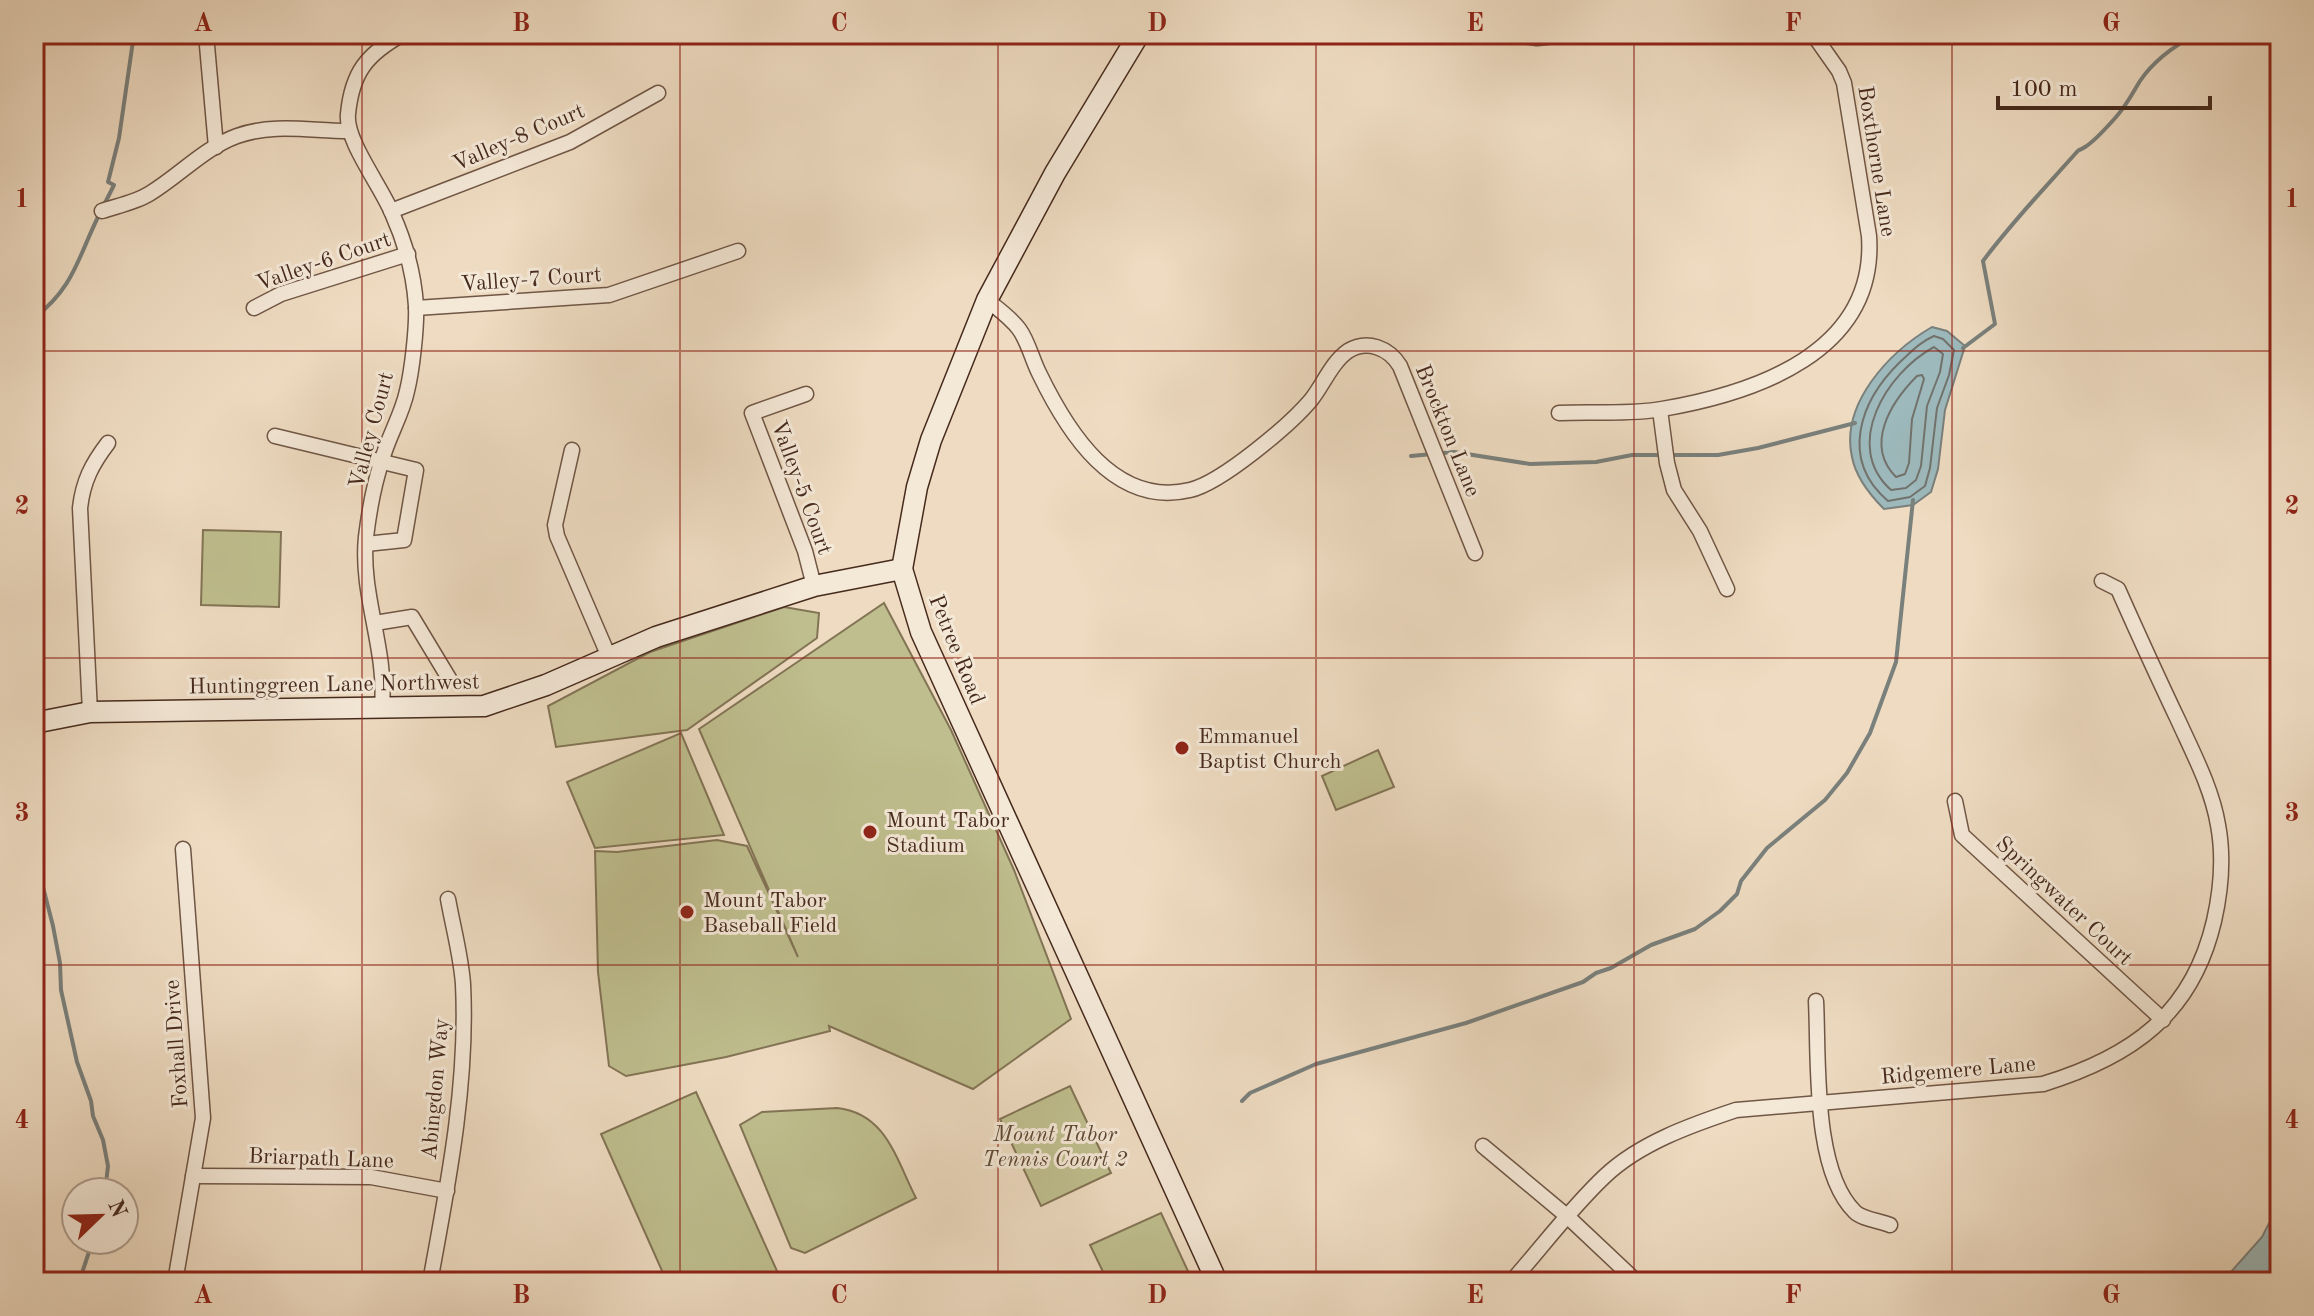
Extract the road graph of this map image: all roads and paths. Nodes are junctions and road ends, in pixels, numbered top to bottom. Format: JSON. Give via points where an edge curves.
{"nodes":[{"id":1,"x":206,"y":34,"type":"edge"},
{"id":2,"x":403,"y":34,"type":"edge"},
{"id":3,"x":1508,"y":34,"type":"edge"},
{"id":4,"x":1573,"y":34,"type":"edge"},
{"id":5,"x":1813,"y":34,"type":"edge"},
{"id":6,"x":1138,"y":35,"type":"edge"},
{"id":7,"x":658,"y":93,"type":"dead end"},
{"id":8,"x":348,"y":131,"type":"junction"},
{"id":9,"x":216,"y":147,"type":"junction"},
{"id":10,"x":102,"y":211,"type":"dead end"},
{"id":11,"x":391,"y":211,"type":"junction"},
{"id":12,"x":738,"y":251,"type":"dead end"},
{"id":13,"x":408,"y":254,"type":"junction"},
{"id":14,"x":987,"y":300,"type":"junction"},
{"id":15,"x":254,"y":308,"type":"dead end"},
{"id":16,"x":416,"y":308,"type":"junction"},
{"id":17,"x":806,"y":394,"type":"dead end"},
{"id":18,"x":1660,"y":410,"type":"junction"},
{"id":19,"x":1559,"y":413,"type":"dead end"},
{"id":20,"x":275,"y":436,"type":"dead end"},
{"id":21,"x":108,"y":443,"type":"dead end"},
{"id":22,"x":572,"y":450,"type":"dead end"},
{"id":23,"x":381,"y":461,"type":"junction"},
{"id":24,"x":366,"y":544,"type":"junction"},
{"id":25,"x":1475,"y":553,"type":"dead end"},
{"id":26,"x":902,"y":569,"type":"junction"},
{"id":27,"x":2102,"y":581,"type":"dead end"},
{"id":28,"x":814,"y":586,"type":"junction"},
{"id":29,"x":1727,"y":589,"type":"dead end"},
{"id":30,"x":375,"y":623,"type":"junction"},
{"id":31,"x":609,"y":657,"type":"junction"},
{"id":32,"x":450,"y":680,"type":"dead end"},
{"id":33,"x":382,"y":706,"type":"junction"},
{"id":34,"x":90,"y":712,"type":"junction"},
{"id":35,"x":34,"y":723,"type":"edge"},
{"id":36,"x":1955,"y":801,"type":"dead end"},
{"id":37,"x":183,"y":849,"type":"dead end"},
{"id":38,"x":448,"y":899,"type":"dead end"},
{"id":39,"x":1816,"y":1001,"type":"dead end"},
{"id":40,"x":2163,"y":1020,"type":"junction"},
{"id":41,"x":1821,"y":1104,"type":"junction"},
{"id":42,"x":1483,"y":1146,"type":"dead end"},
{"id":43,"x":193,"y":1176,"type":"junction"},
{"id":44,"x":447,"y":1191,"type":"junction"},
{"id":45,"x":1568,"y":1217,"type":"junction"},
{"id":46,"x":1890,"y":1225,"type":"dead end"},
{"id":47,"x":175,"y":1282,"type":"edge"},
{"id":48,"x":430,"y":1282,"type":"edge"},
{"id":49,"x":1217,"y":1282,"type":"edge"},
{"id":50,"x":1511,"y":1282,"type":"edge"},
{"id":51,"x":1637,"y":1282,"type":"edge"}],
"edges":[{"from":1,"to":9,"type":"street"},
{"from":2,"to":8,"type":"street","via":[[385,44],[355,75]]},
{"from":3,"to":4,"type":"street"},
{"from":5,"to":18,"type":"street","name":"Boxthorne Lane","via":[[1844,83],[1869,236],[1866,280],[1843,327],[1821,350],[1759,384]]},
{"from":6,"to":14,"type":"street","name":"Petree Road"},
{"from":7,"to":11,"type":"street","name":"Valley-8 Court","via":[[570,142]]},
{"from":8,"to":9,"type":"street","via":[[263,130]]},
{"from":8,"to":11,"type":"street","name":"Valley Court"},
{"from":9,"to":10,"type":"street","via":[[147,196]]},
{"from":11,"to":13,"type":"street","name":"Valley Court"},
{"from":12,"to":16,"type":"street","name":"Valley-7 Court","via":[[609,295]]},
{"from":13,"to":15,"type":"street","name":"Valley-6 Court","via":[[281,294]]},
{"from":13,"to":16,"type":"street","name":"Valley Court"},
{"from":14,"to":25,"type":"street","name":"Brockton Lane","via":[[1021,331],[1057,406],[1098,462],[1127,483],[1161,492],[1189,490],[1221,477],[1304,408],[1348,351],[1368,345],[1388,352],[1400,366]]},
{"from":14,"to":26,"type":"street","name":"Petree Road","via":[[931,440]]},
{"from":16,"to":23,"type":"street","name":"Valley Court","via":[[407,392]]},
{"from":17,"to":28,"type":"street","name":"Valley-5 Court","via":[[752,413]]},
{"from":18,"to":19,"type":"street","name":"Boxthorne Lane"},
{"from":18,"to":29,"type":"street","via":[[1674,490]]},
{"from":20,"to":23,"type":"street"},
{"from":21,"to":34,"type":"street","via":[[89,468],[80,508]]},
{"from":22,"to":31,"type":"street","via":[[555,525]]},
{"from":23,"to":24,"type":"street","name":"Valley Court"},
{"from":23,"to":24,"type":"street","via":[[416,470],[404,540]]},
{"from":24,"to":30,"type":"street","name":"Valley Court"},
{"from":26,"to":28,"type":"street","name":"Huntinggreen Lane Northwest"},
{"from":26,"to":49,"type":"street","name":"Petree Road","via":[[921,632]]},
{"from":27,"to":40,"type":"street","name":"Ridgemere Lane","via":[[2118,589],[2203,776],[2218,825],[2222,889],[2208,945],[2190,986]]},
{"from":28,"to":31,"type":"street","name":"Huntinggreen Lane Northwest"},
{"from":30,"to":32,"type":"street","via":[[412,617]]},
{"from":30,"to":33,"type":"street","name":"Valley Court","via":[[384,682]]},
{"from":31,"to":33,"type":"street","name":"Huntinggreen Lane Northwest","via":[[484,706]]},
{"from":33,"to":34,"type":"street","name":"Huntinggreen Lane Northwest"},
{"from":34,"to":35,"type":"street","name":"Huntinggreen Lane Northwest"},
{"from":36,"to":40,"type":"street","name":"Springwater Court","via":[[1962,835]]},
{"from":37,"to":43,"type":"street","name":"Foxhall Drive","via":[[203,1118]]},
{"from":38,"to":44,"type":"street","name":"Abingdon Way","via":[[463,981],[462,1065]]},
{"from":39,"to":41,"type":"street"},
{"from":40,"to":41,"type":"street","name":"Ridgemere Lane","via":[[2086,1071],[2043,1084]]},
{"from":41,"to":45,"type":"street","name":"Ridgemere Lane","via":[[1736,1110],[1697,1122],[1606,1175]]},
{"from":41,"to":46,"type":"street","via":[[1825,1155],[1837,1186],[1856,1214]]},
{"from":42,"to":45,"type":"street"},
{"from":43,"to":44,"type":"street","name":"Briarpath Lane","via":[[371,1177]]},
{"from":43,"to":47,"type":"street","name":"Foxhall Drive"},
{"from":44,"to":48,"type":"street","name":"Abingdon Way"},
{"from":45,"to":50,"type":"street","name":"Ridgemere Lane"},
{"from":45,"to":51,"type":"street"}]}
